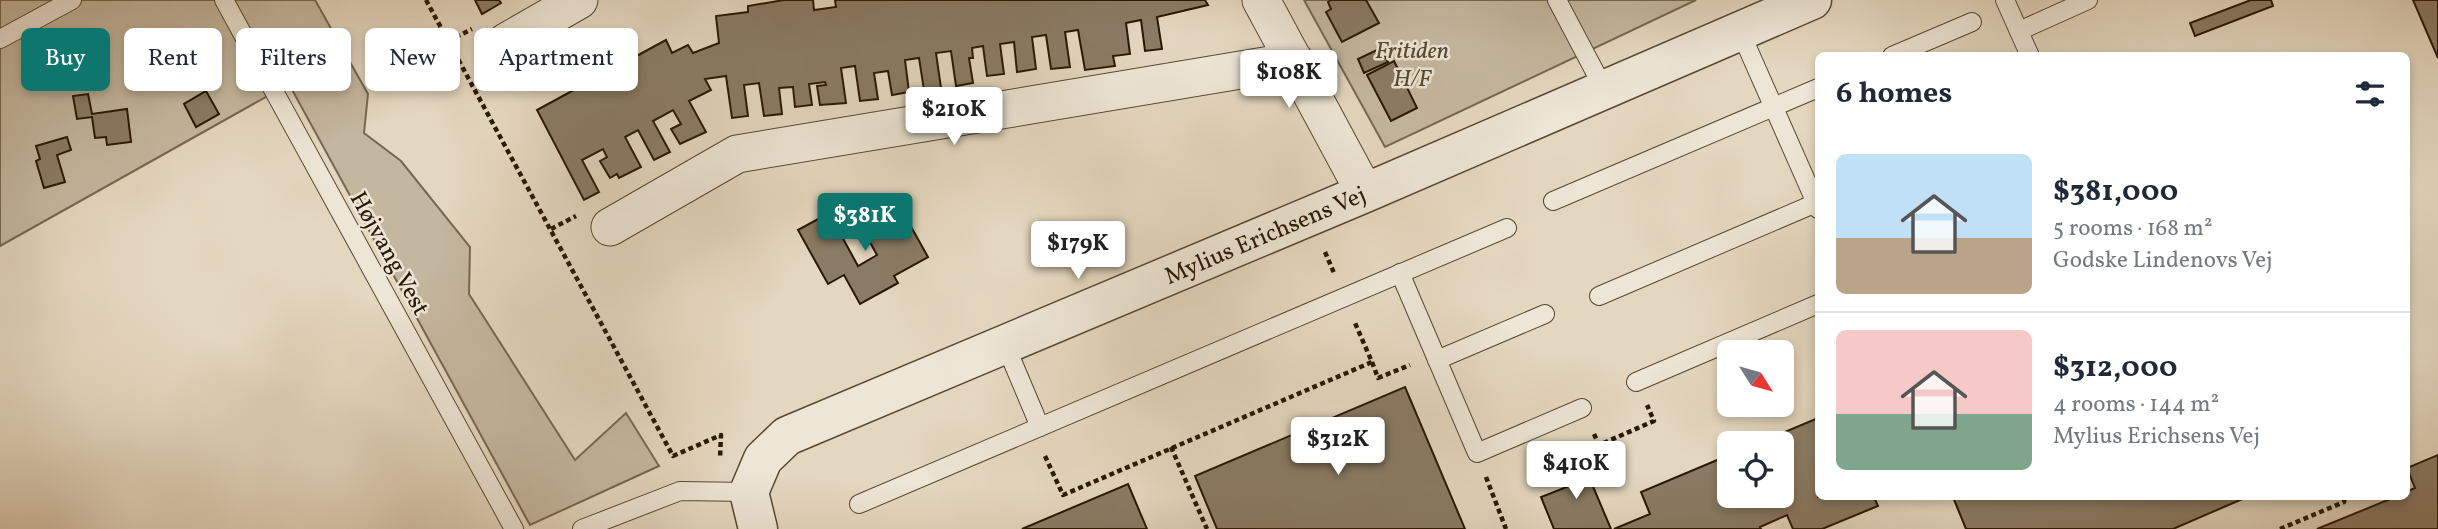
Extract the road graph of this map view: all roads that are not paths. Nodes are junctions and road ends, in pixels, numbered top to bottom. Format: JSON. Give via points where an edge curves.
{"nodes":[{"id":1,"x":72,"y":0,"type":"edge"},
{"id":2,"x":224,"y":0,"type":"edge"},
{"id":3,"x":579,"y":0,"type":"edge"},
{"id":4,"x":1261,"y":0,"type":"edge"},
{"id":5,"x":1557,"y":0,"type":"edge"},
{"id":6,"x":1812,"y":0,"type":"edge"},
{"id":7,"x":2005,"y":0,"type":"edge"},
{"id":8,"x":2088,"y":0,"type":"edge"},
{"id":9,"x":1972,"y":22,"type":"dead end"},
{"id":10,"x":530,"y":28,"type":"edge"},
{"id":11,"x":1741,"y":31,"type":"junction"},
{"id":12,"x":2019,"y":31,"type":"junction"},
{"id":13,"x":0,"y":39,"type":"edge"},
{"id":14,"x":1901,"y":52,"type":"edge"},
{"id":15,"x":2028,"y":52,"type":"edge"},
{"id":16,"x":1295,"y":61,"type":"junction"},
{"id":17,"x":1604,"y":89,"type":"junction"},
{"id":18,"x":1815,"y":89,"type":"edge"},
{"id":19,"x":1774,"y":107,"type":"junction"},
{"id":20,"x":1365,"y":193,"type":"junction"},
{"id":21,"x":1815,"y":199,"type":"edge"},
{"id":22,"x":1553,"y":201,"type":"dead end"},
{"id":23,"x":1815,"y":205,"type":"edge"},
{"id":24,"x":610,"y":227,"type":"dead end"},
{"id":25,"x":1507,"y":228,"type":"dead end"},
{"id":26,"x":1400,"y":273,"type":"junction"},
{"id":27,"x":1599,"y":296,"type":"dead end"},
{"id":28,"x":1815,"y":305,"type":"edge"},
{"id":29,"x":1545,"y":314,"type":"dead end"},
{"id":30,"x":1005,"y":344,"type":"junction"},
{"id":31,"x":1436,"y":357,"type":"junction"},
{"id":32,"x":1636,"y":382,"type":"dead end"},
{"id":33,"x":1582,"y":408,"type":"dead end"},
{"id":34,"x":1036,"y":428,"type":"junction"},
{"id":35,"x":733,"y":492,"type":"junction"},
{"id":36,"x":859,"y":504,"type":"dead end"},
{"id":37,"x":514,"y":529,"type":"edge"},
{"id":38,"x":582,"y":529,"type":"edge"},
{"id":39,"x":758,"y":529,"type":"edge"}],
"edges":[{"from":1,"to":13,"type":"lane"},
{"from":2,"to":37,"type":"lane","name":"Højvang Vest"},
{"from":3,"to":10,"type":"street"},
{"from":4,"to":16,"type":"street"},
{"from":5,"to":17,"type":"lane"},
{"from":6,"to":11,"type":"street","name":"Mylius Erichsens Vej"},
{"from":7,"to":12,"type":"lane"},
{"from":8,"to":12,"type":"lane"},
{"from":9,"to":14,"type":"lane"},
{"from":11,"to":17,"type":"street","name":"Mylius Erichsens Vej"},
{"from":11,"to":19,"type":"lane"},
{"from":12,"to":15,"type":"lane"},
{"from":16,"to":20,"type":"street"},
{"from":16,"to":24,"type":"street","via":[[737,154]]},
{"from":17,"to":20,"type":"street","name":"Mylius Erichsens Vej"},
{"from":18,"to":19,"type":"lane"},
{"from":19,"to":21,"type":"lane"},
{"from":19,"to":22,"type":"lane"},
{"from":20,"to":30,"type":"street","name":"Mylius Erichsens Vej"},
{"from":23,"to":27,"type":"lane"},
{"from":25,"to":26,"type":"lane"},
{"from":26,"to":31,"type":"lane"},
{"from":26,"to":34,"type":"lane"},
{"from":28,"to":32,"type":"lane"},
{"from":29,"to":31,"type":"lane"},
{"from":30,"to":34,"type":"lane"},
{"from":30,"to":35,"type":"street","name":"Mylius Erichsens Vej","via":[[787,436]]},
{"from":31,"to":33,"type":"lane","via":[[1477,453]]},
{"from":34,"to":36,"type":"lane"},
{"from":35,"to":38,"type":"lane","via":[[680,491]]},
{"from":35,"to":39,"type":"street"}]}
